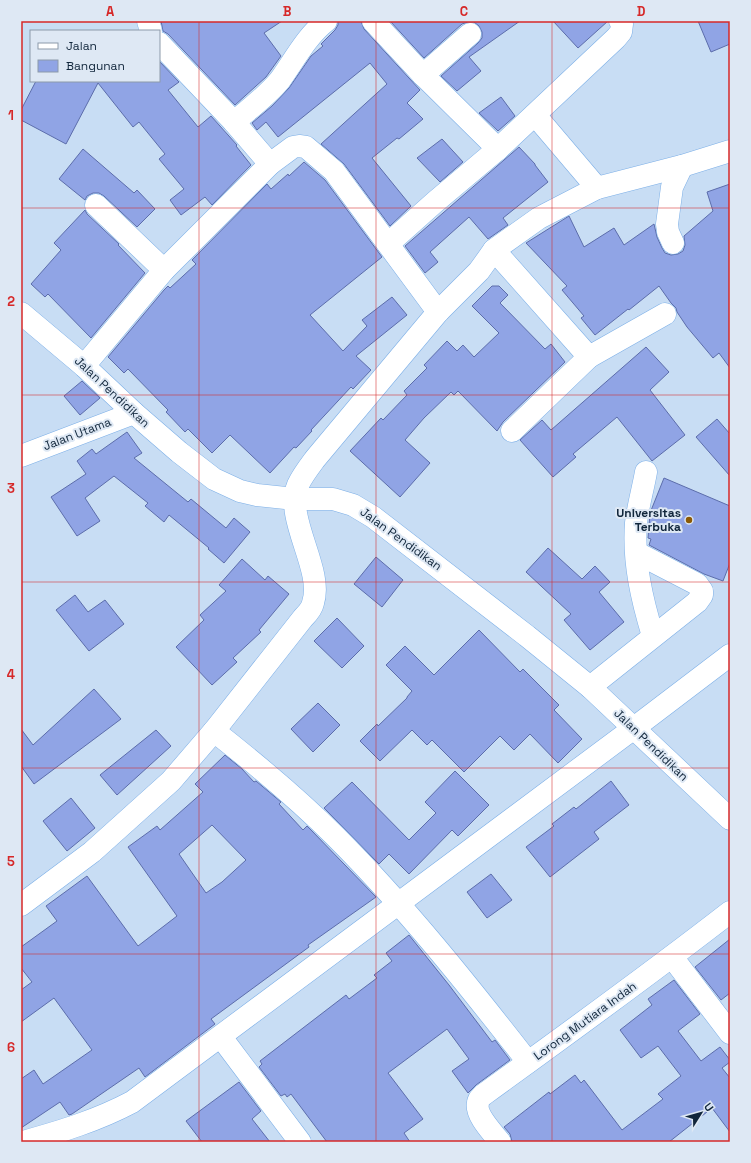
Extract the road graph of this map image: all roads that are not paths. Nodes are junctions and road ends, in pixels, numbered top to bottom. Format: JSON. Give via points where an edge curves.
{"nodes":[{"id":1,"x":326,"y":21,"type":"edge"},
{"id":2,"x":373,"y":21,"type":"edge"},
{"id":3,"x":620,"y":21,"type":"edge"},
{"id":4,"x":470,"y":34,"type":"dead end"},
{"id":5,"x":160,"y":44,"type":"edge"},
{"id":6,"x":423,"y":75,"type":"junction"},
{"id":7,"x":535,"y":115,"type":"junction"},
{"id":8,"x":234,"y":122,"type":"junction"},
{"id":9,"x":498,"y":149,"type":"junction"},
{"id":10,"x":730,"y":151,"type":"edge"},
{"id":11,"x":270,"y":164,"type":"junction"},
{"id":12,"x":682,"y":166,"type":"junction"},
{"id":13,"x":597,"y":188,"type":"junction"},
{"id":14,"x":96,"y":204,"type":"dead end"},
{"id":15,"x":673,"y":243,"type":"dead end"},
{"id":16,"x":388,"y":244,"type":"junction"},
{"id":17,"x":494,"y":250,"type":"junction"},
{"id":18,"x":164,"y":270,"type":"junction"},
{"id":19,"x":438,"y":312,"type":"junction"},
{"id":20,"x":21,"y":313,"type":"edge"},
{"id":21,"x":665,"y":314,"type":"dead end"},
{"id":22,"x":589,"y":357,"type":"junction"},
{"id":23,"x":84,"y":366,"type":"junction"},
{"id":24,"x":134,"y":413,"type":"junction"},
{"id":25,"x":512,"y":431,"type":"dead end"},
{"id":26,"x":21,"y":456,"type":"edge"},
{"id":27,"x":646,"y":472,"type":"dead end"},
{"id":28,"x":295,"y":499,"type":"junction"},
{"id":29,"x":637,"y":553,"type":"junction"},
{"id":30,"x":653,"y":636,"type":"junction"},
{"id":31,"x":730,"y":655,"type":"edge"},
{"id":32,"x":590,"y":687,"type":"junction"},
{"id":33,"x":634,"y":728,"type":"junction"},
{"id":34,"x":214,"y":731,"type":"junction"},
{"id":35,"x":730,"y":819,"type":"edge"},
{"id":36,"x":398,"y":903,"type":"junction"},
{"id":37,"x":21,"y":905,"type":"edge"},
{"id":38,"x":730,"y":912,"type":"edge"},
{"id":39,"x":672,"y":958,"type":"junction"},
{"id":40,"x":730,"y":1033,"type":"edge"},
{"id":41,"x":221,"y":1037,"type":"junction"},
{"id":42,"x":528,"y":1062,"type":"junction"},
{"id":43,"x":75,"y":1136,"type":"edge"},
{"id":44,"x":23,"y":1142,"type":"edge"},
{"id":45,"x":300,"y":1142,"type":"edge"},
{"id":46,"x":500,"y":1142,"type":"edge"}],
"edges":[{"from":1,"to":8,"type":"street","via":[[308,38],[279,81]]},
{"from":2,"to":6,"type":"street"},
{"from":3,"to":7,"type":"street","via":[[621,32]]},
{"from":4,"to":6,"type":"street"},
{"from":5,"to":8,"type":"street"},
{"from":6,"to":9,"type":"street"},
{"from":7,"to":9,"type":"street"},
{"from":7,"to":13,"type":"street"},
{"from":8,"to":11,"type":"street"},
{"from":9,"to":16,"type":"street"},
{"from":10,"to":12,"type":"street"},
{"from":11,"to":16,"type":"street","via":[[293,147],[300,146],[311,150],[334,172]]},
{"from":11,"to":18,"type":"street"},
{"from":12,"to":13,"type":"street"},
{"from":12,"to":15,"type":"street","via":[[672,187],[668,217],[668,232]]},
{"from":13,"to":17,"type":"street","via":[[539,218]]},
{"from":14,"to":18,"type":"street"},
{"from":16,"to":19,"type":"street"},
{"from":17,"to":19,"type":"street","via":[[479,270]]},
{"from":17,"to":22,"type":"street"},
{"from":18,"to":23,"type":"street"},
{"from":19,"to":28,"type":"street","via":[[315,459],[297,486]]},
{"from":20,"to":23,"type":"street","name":"Jalan Pendidikan"},
{"from":21,"to":22,"type":"street"},
{"from":22,"to":25,"type":"street"},
{"from":23,"to":24,"type":"street","name":"Jalan Pendidikan"},
{"from":24,"to":26,"type":"street","name":"Jalan Utama"},
{"from":24,"to":28,"type":"street","name":"Jalan Pendidikan","via":[[214,479],[257,495]]},
{"from":27,"to":29,"type":"street","via":[[636,524]]},
{"from":28,"to":32,"type":"street","name":"Jalan Pendidikan","via":[[333,499],[352,505],[373,517]]},
{"from":28,"to":34,"type":"street","via":[[298,524],[312,568],[315,587],[313,603],[304,618]]},
{"from":29,"to":30,"type":"street","via":[[643,604]]},
{"from":29,"to":30,"type":"street","via":[[697,584],[702,591],[697,602]]},
{"from":30,"to":32,"type":"street"},
{"from":31,"to":33,"type":"street"},
{"from":32,"to":33,"type":"street","name":"Jalan Pendidikan"},
{"from":33,"to":35,"type":"street","name":"Jalan Pendidikan"},
{"from":33,"to":36,"type":"street"},
{"from":34,"to":36,"type":"street","via":[[267,773],[335,836]]},
{"from":34,"to":37,"type":"street","via":[[172,781],[92,852]]},
{"from":36,"to":41,"type":"street"},
{"from":36,"to":42,"type":"street","via":[[472,990]]},
{"from":38,"to":39,"type":"street","name":"Lorong Mutiara Indah"},
{"from":39,"to":40,"type":"street"},
{"from":39,"to":42,"type":"street","name":"Lorong Mutiara Indah"},
{"from":41,"to":43,"type":"street","via":[[132,1102]]},
{"from":41,"to":45,"type":"street"},
{"from":42,"to":46,"type":"street","name":"Lorong Mutiara Indah","via":[[478,1100],[480,1115]]},
{"from":43,"to":44,"type":"street"}]}
